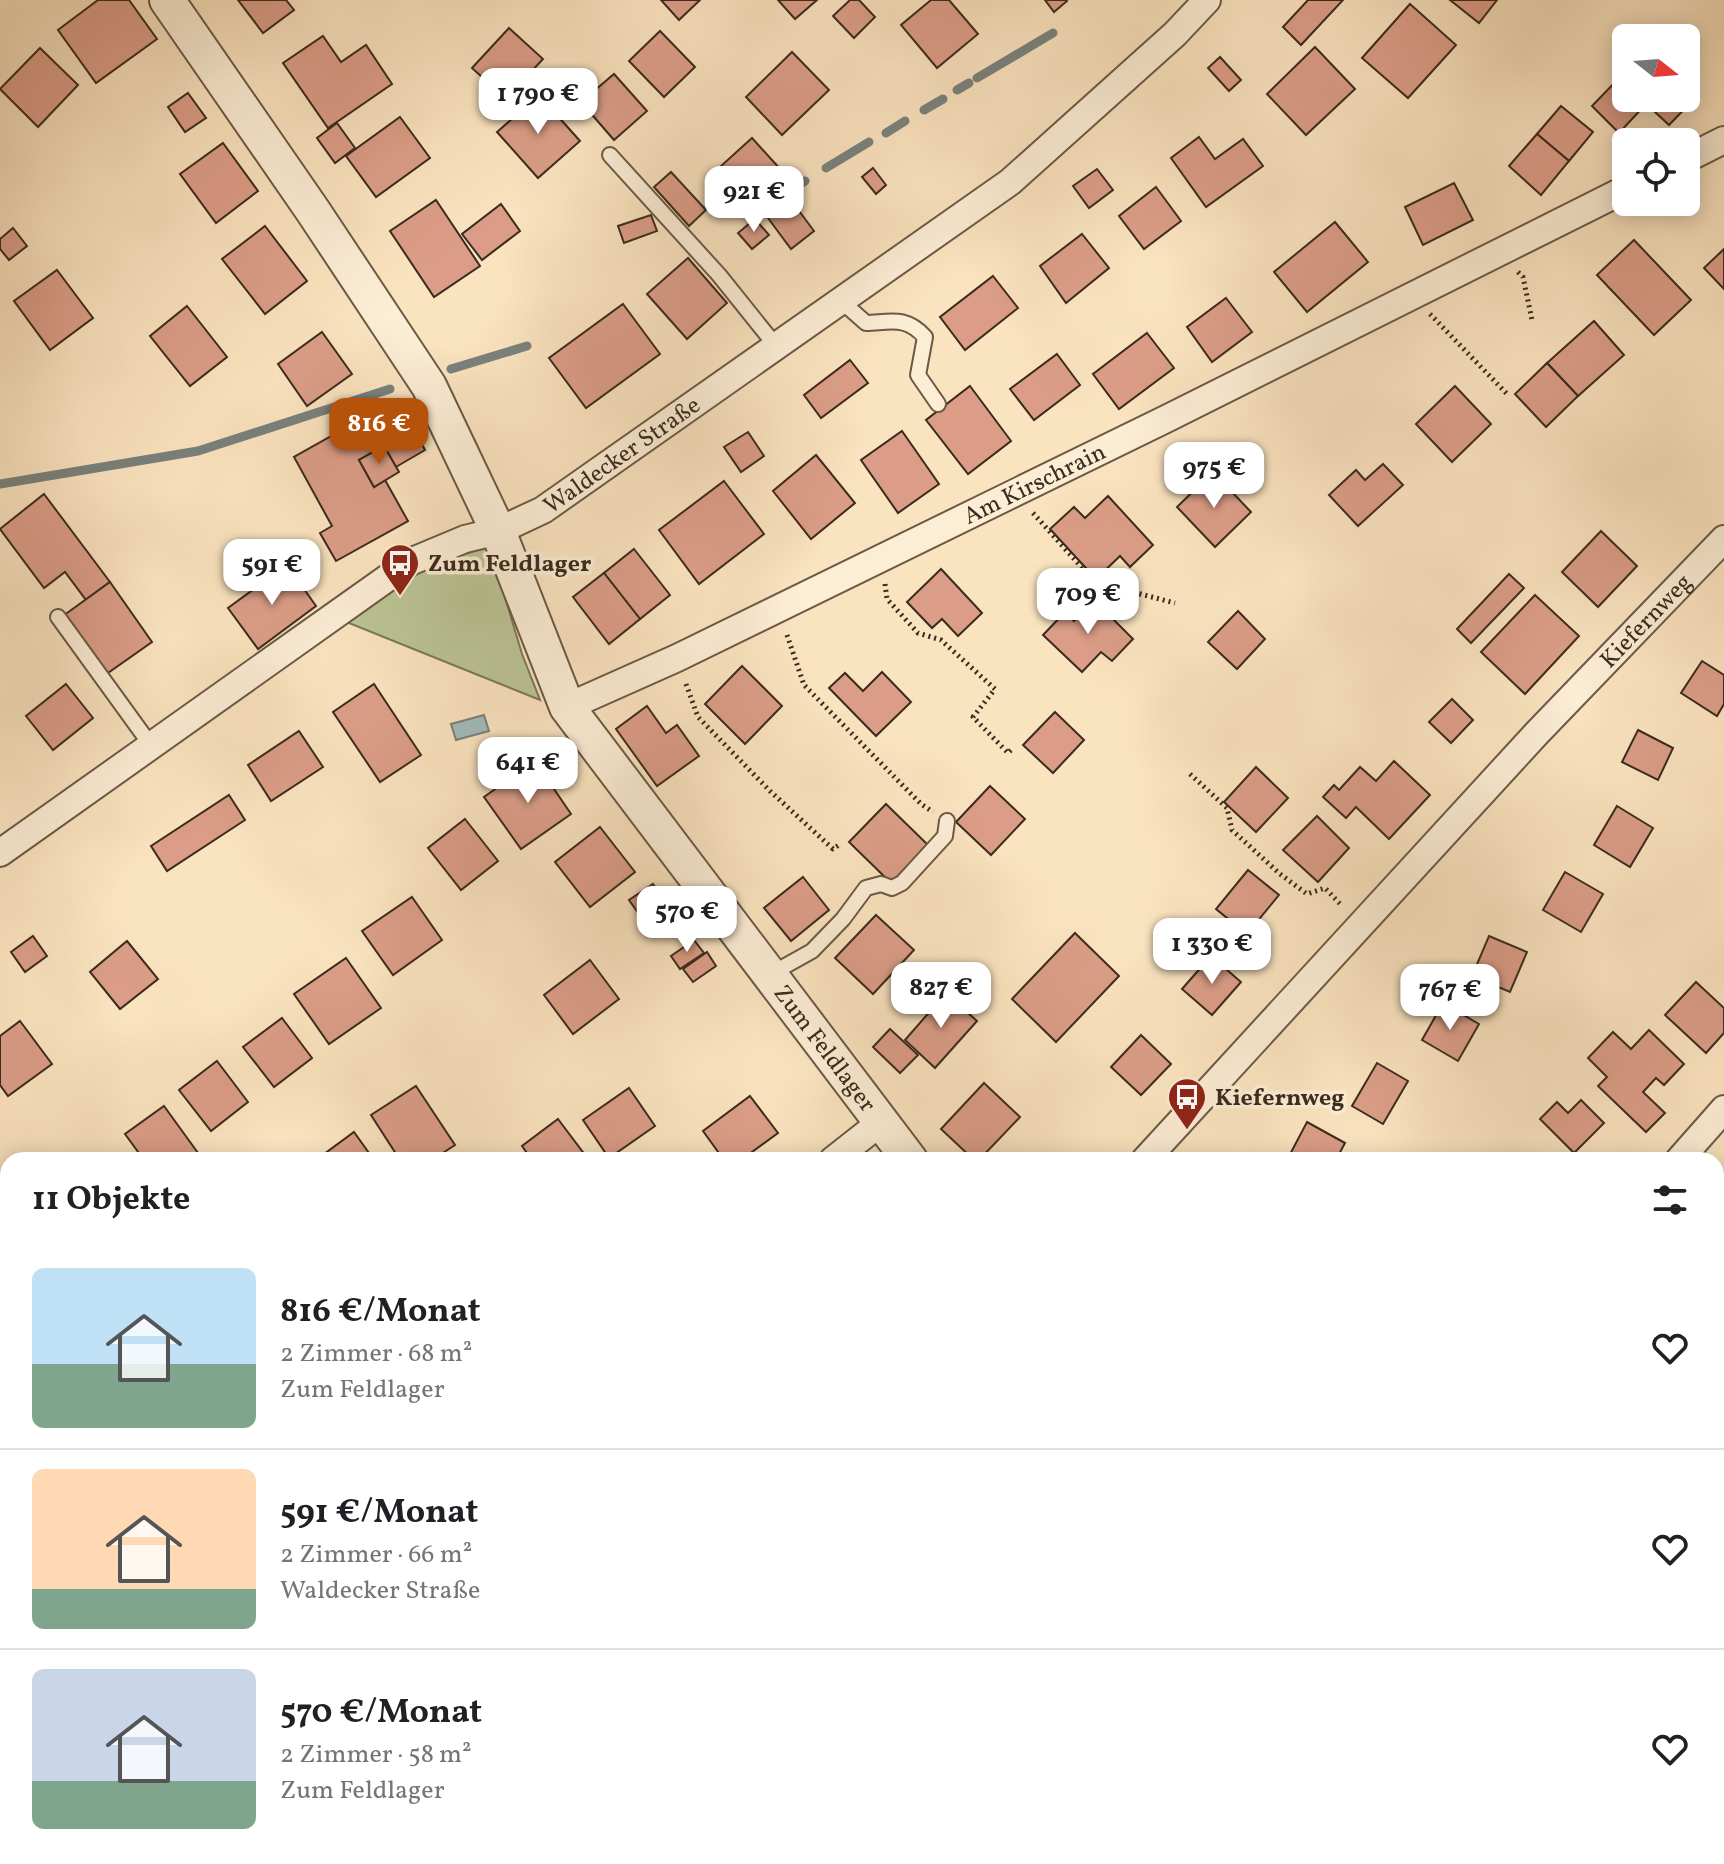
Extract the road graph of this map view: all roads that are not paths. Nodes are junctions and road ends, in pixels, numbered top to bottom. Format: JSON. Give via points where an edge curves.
{"nodes":[{"id":1,"x":167,"y":0,"type":"edge"},
{"id":2,"x":1207,"y":0,"type":"edge"},
{"id":3,"x":1724,"y":140,"type":"edge"},
{"id":4,"x":1700,"y":152,"type":"edge"},
{"id":5,"x":610,"y":155,"type":"dead end"},
{"id":6,"x":1612,"y":196,"type":"edge"},
{"id":7,"x":840,"y":300,"type":"junction"},
{"id":8,"x":776,"y":346,"type":"junction"},
{"id":9,"x":938,"y":404,"type":"dead end"},
{"id":10,"x":498,"y":531,"type":"junction"},
{"id":11,"x":1724,"y":539,"type":"edge"},
{"id":12,"x":58,"y":617,"type":"dead end"},
{"id":13,"x":567,"y":707,"type":"junction"},
{"id":14,"x":150,"y":744,"type":"junction"},
{"id":15,"x":947,"y":821,"type":"road end"},
{"id":16,"x":0,"y":853,"type":"edge"},
{"id":17,"x":769,"y":975,"type":"junction"},
{"id":18,"x":1724,"y":1109,"type":"edge"},
{"id":19,"x":880,"y":1123,"type":"junction"},
{"id":20,"x":843,"y":1152,"type":"edge"},
{"id":21,"x":904,"y":1152,"type":"edge"},
{"id":22,"x":1152,"y":1152,"type":"edge"},
{"id":23,"x":1686,"y":1152,"type":"edge"}],
"edges":[{"from":1,"to":10,"type":"street","name":"Zum Feldlager","via":[[429,386]]},
{"from":2,"to":7,"type":"street","name":"Waldecker Straße","via":[[1010,182]]},
{"from":3,"to":4,"type":"street"},
{"from":5,"to":8,"type":"lane"},
{"from":6,"to":13,"type":"street","name":"Am Kirschrain","via":[[677,658]]},
{"from":7,"to":8,"type":"street","name":"Waldecker Straße"},
{"from":7,"to":9,"type":"lane","via":[[866,323],[904,321],[915,326],[925,337],[918,375]]},
{"from":8,"to":10,"type":"street","name":"Waldecker Straße","via":[[543,510]]},
{"from":10,"to":13,"type":"street","name":"Zum Feldlager"},
{"from":10,"to":14,"type":"street","name":"Waldecker Straße","via":[[410,562]]},
{"from":11,"to":22,"type":"street","name":"Kiefernweg","via":[[1537,733]]},
{"from":12,"to":14,"type":"lane"},
{"from":13,"to":17,"type":"street","name":"Zum Feldlager"},
{"from":14,"to":16,"type":"street","name":"Waldecker Straße"},
{"from":15,"to":17,"type":"lane","via":[[945,836],[902,883],[866,888],[812,951]]},
{"from":17,"to":19,"type":"street","name":"Zum Feldlager"},
{"from":18,"to":23,"type":"street"},
{"from":19,"to":20,"type":"street"},
{"from":19,"to":21,"type":"street","name":"Zum Feldlager"}]}
